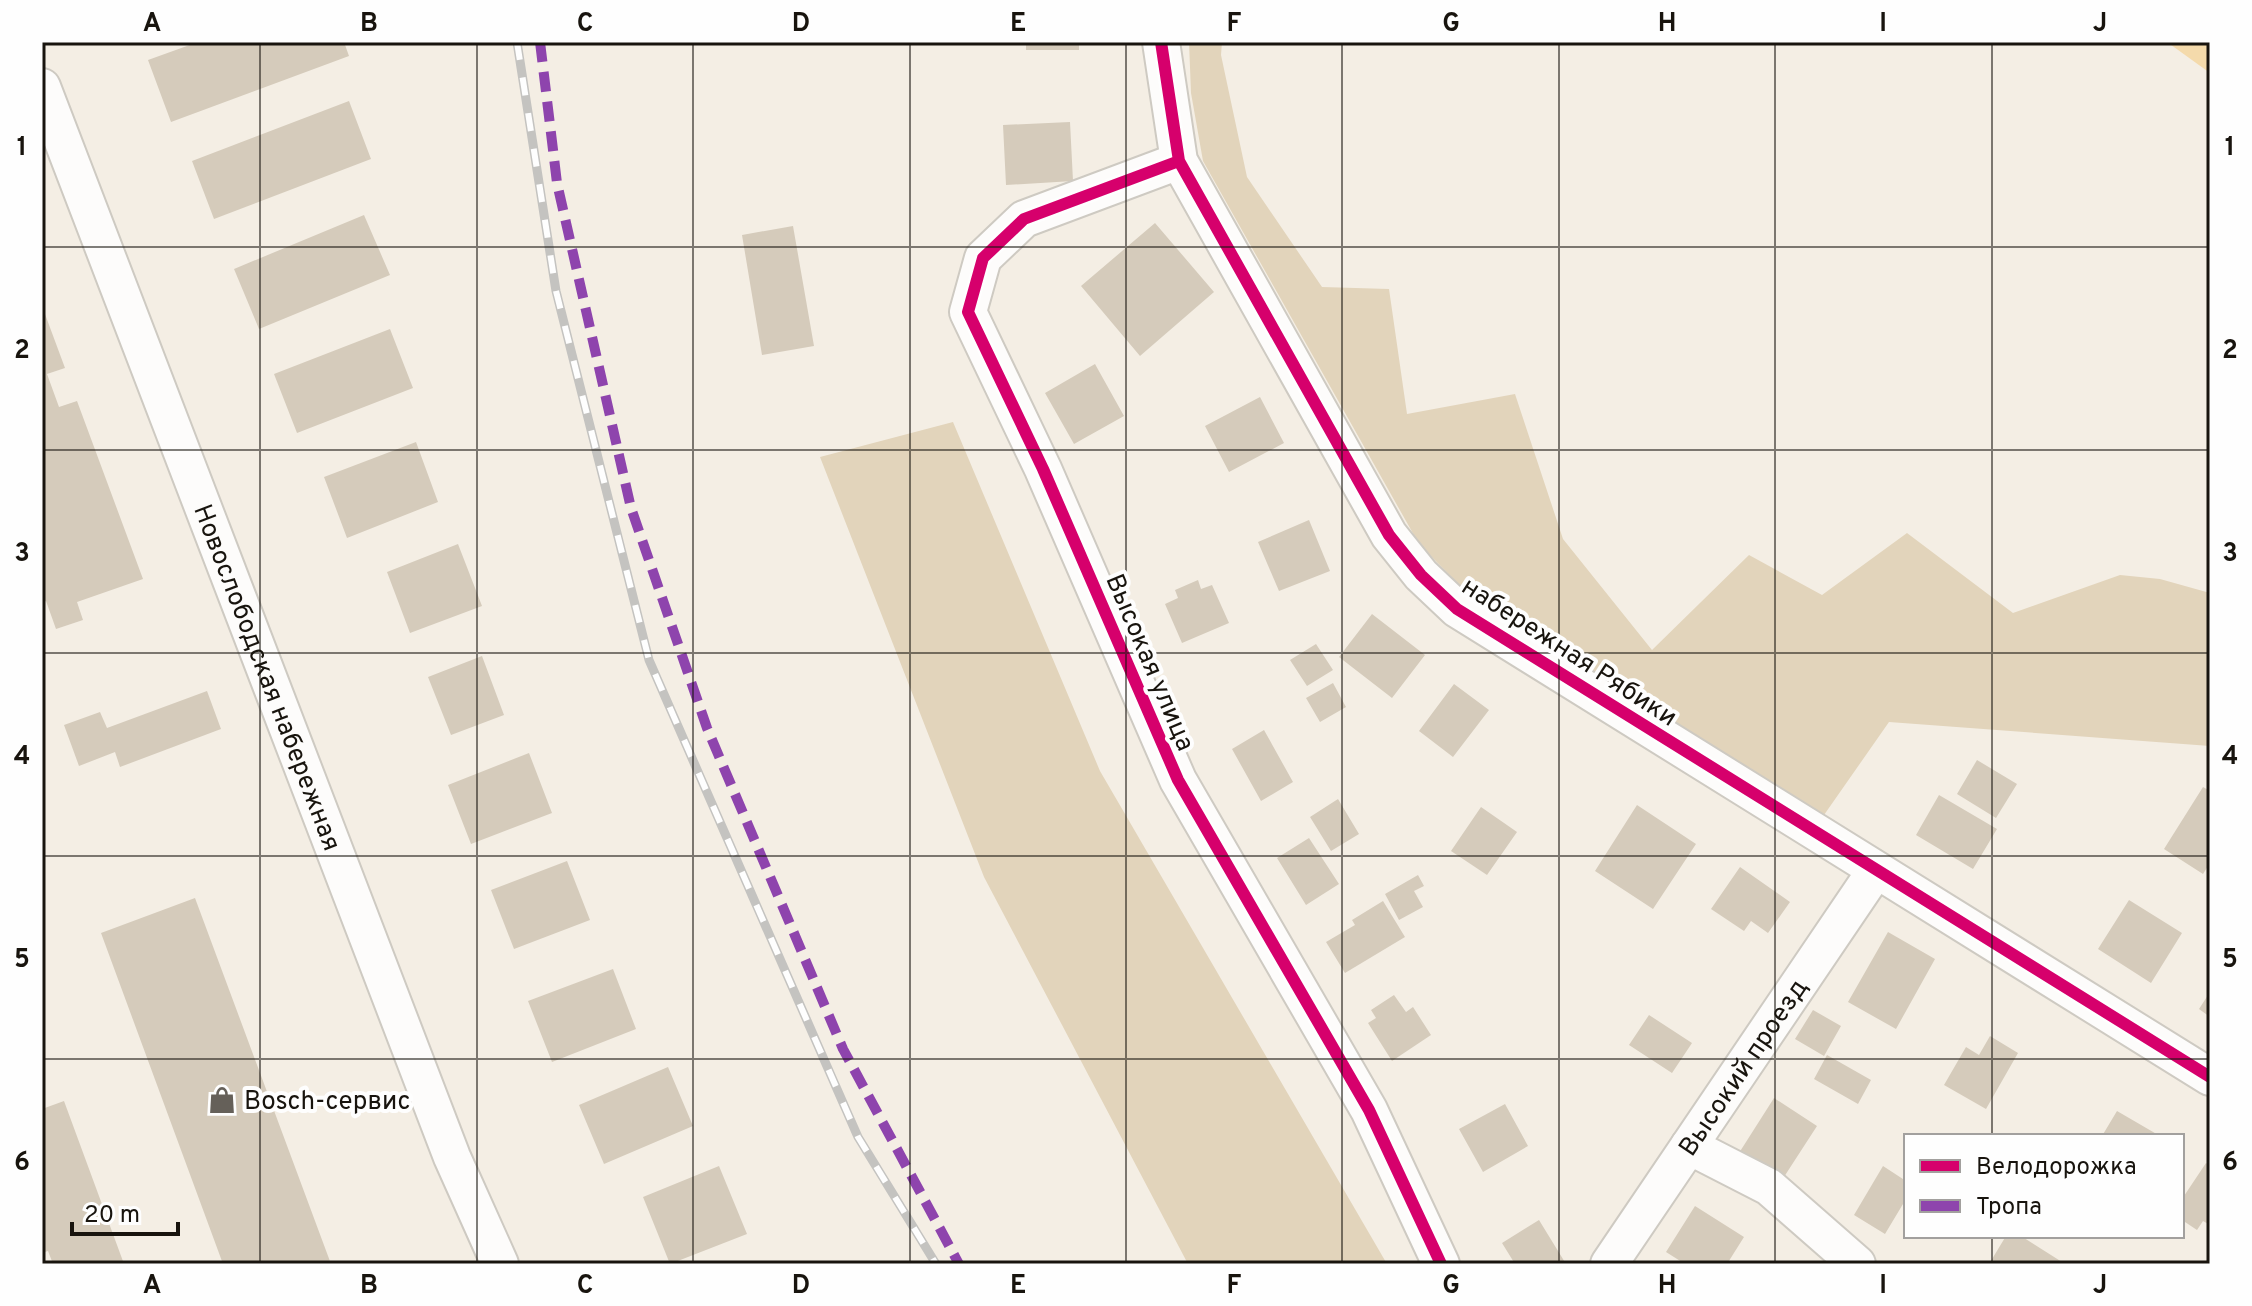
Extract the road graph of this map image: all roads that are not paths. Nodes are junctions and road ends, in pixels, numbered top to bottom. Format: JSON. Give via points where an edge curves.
{"nodes":[{"id":1,"x":1161,"y":42,"type":"edge"},
{"id":2,"x":42,"y":87,"type":"edge"},
{"id":3,"x":1179,"y":161,"type":"junction"},
{"id":4,"x":1876,"y":870,"type":"junction"},
{"id":5,"x":2210,"y":1077,"type":"edge"},
{"id":6,"x":1689,"y":1146,"type":"junction"},
{"id":7,"x":500,"y":1264,"type":"edge"},
{"id":8,"x":1441,"y":1264,"type":"edge"},
{"id":9,"x":1609,"y":1264,"type":"edge"},
{"id":10,"x":1857,"y":1264,"type":"edge"}],
"edges":[{"from":1,"to":3,"type":"street","name":"набережная Рябики"},
{"from":2,"to":7,"type":"street","name":"Новослободская набережная","via":[[447,1142]]},
{"from":3,"to":4,"type":"street","name":"набережная Рябики","via":[[1389,535],[1421,575],[1457,609]]},
{"from":3,"to":8,"type":"street","name":"Высокая улица","via":[[1024,219],[983,258],[968,312],[1043,469],[1178,780],[1369,1110]]},
{"from":4,"to":5,"type":"street","name":"набережная Рябики"},
{"from":4,"to":6,"type":"street","name":"Высокий проезд"},
{"from":6,"to":9,"type":"street","name":"Высокий проезд"},
{"from":6,"to":10,"type":"street","via":[[1769,1187]]}]}
